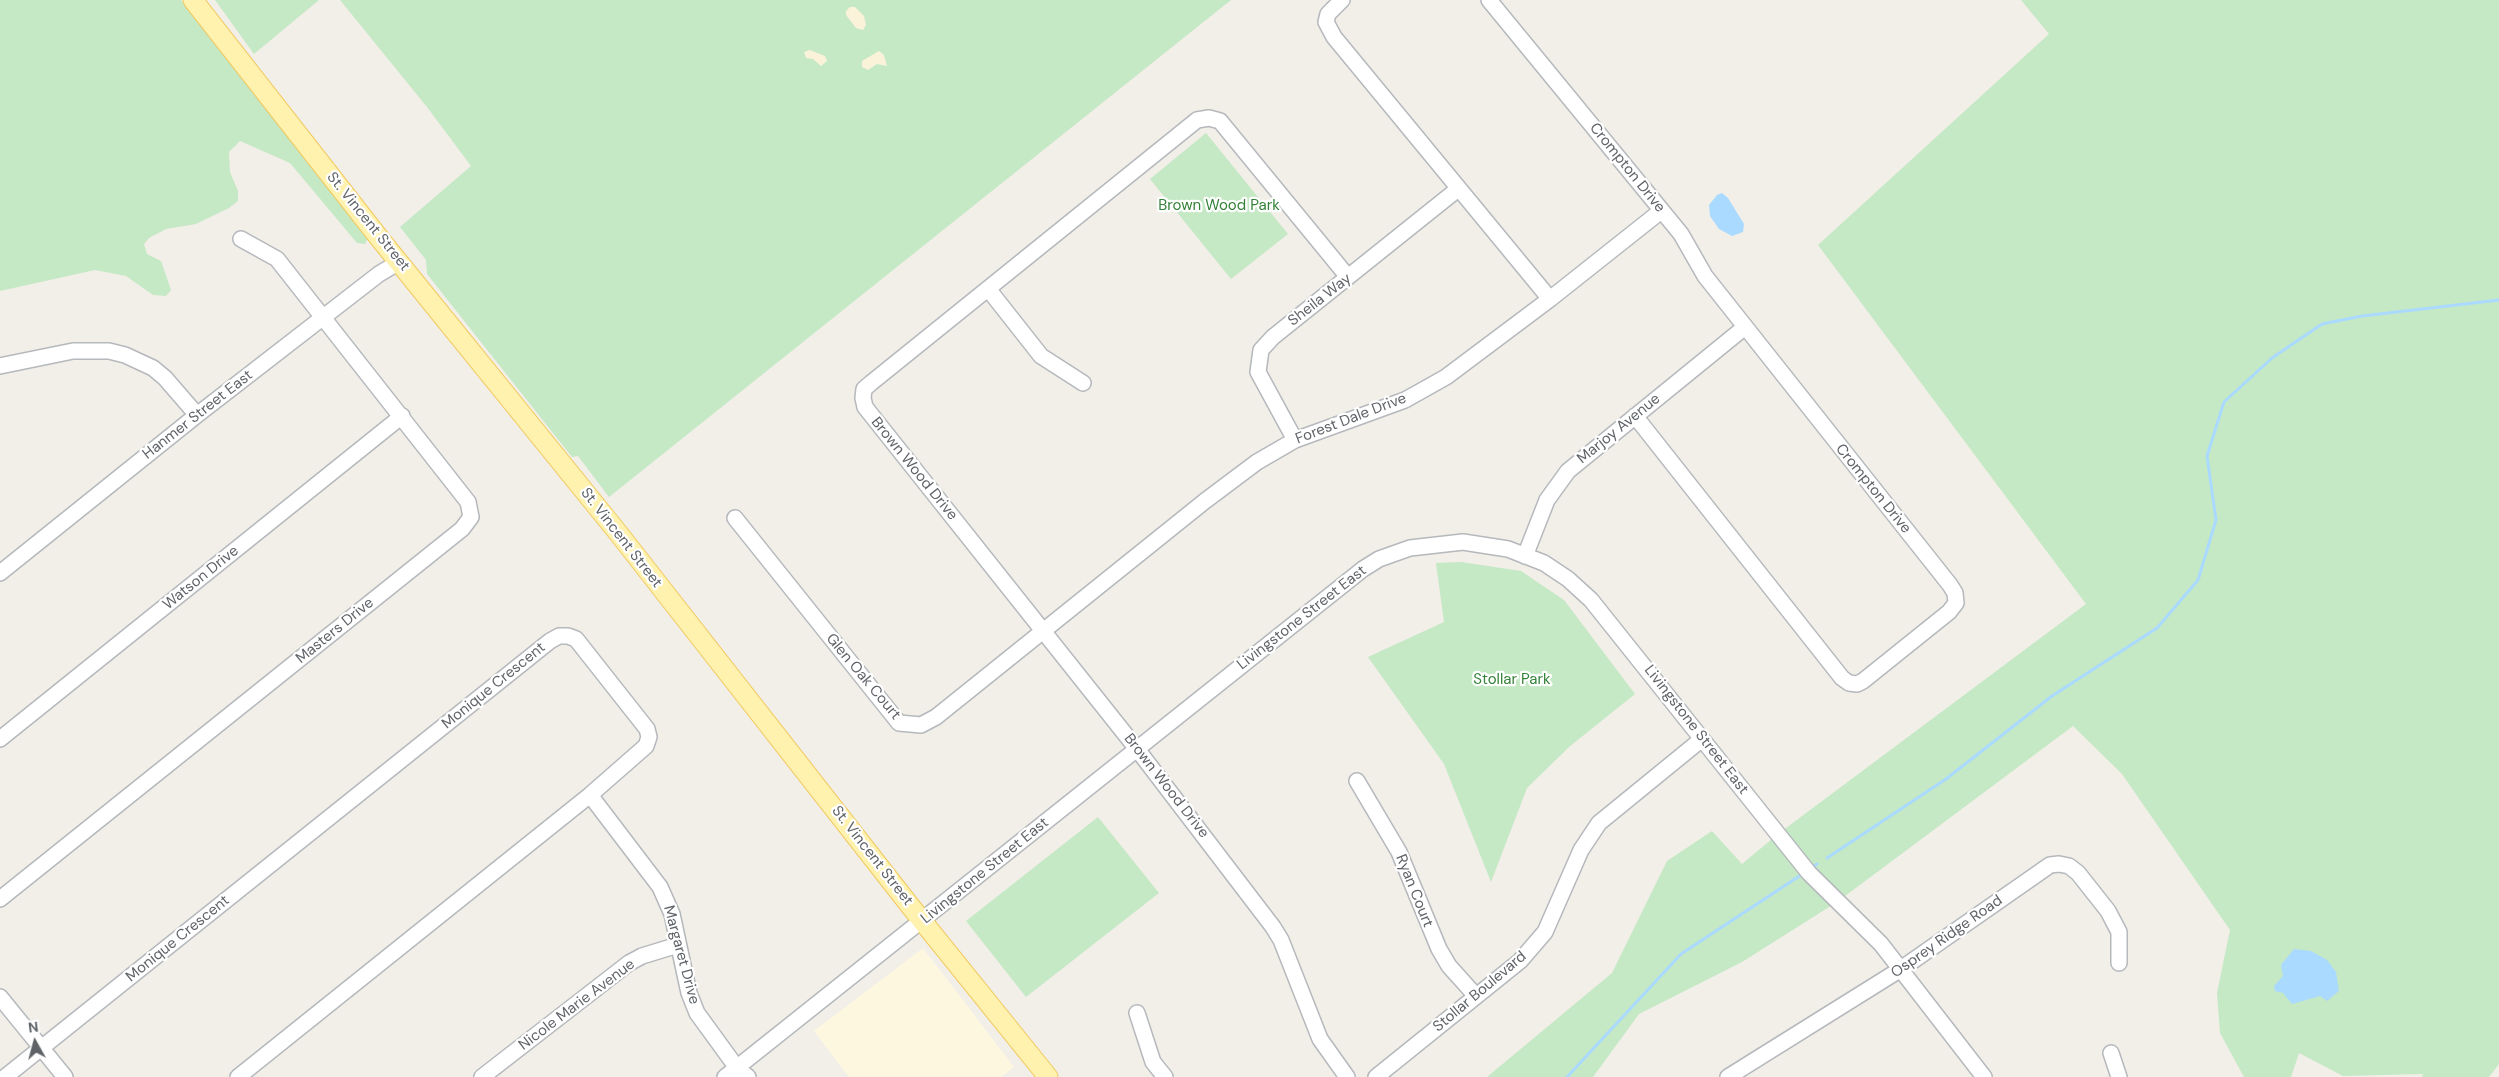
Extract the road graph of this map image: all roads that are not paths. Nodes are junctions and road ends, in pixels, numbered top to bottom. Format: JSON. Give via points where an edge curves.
{"nodes":[{"id":1,"x":193,"y":0,"type":"edge"},
{"id":2,"x":1342,"y":0,"type":"edge"},
{"id":3,"x":1489,"y":0,"type":"edge"},
{"id":4,"x":1458,"y":189,"type":"junction"},
{"id":5,"x":1661,"y":211,"type":"junction"},
{"id":6,"x":241,"y":239,"type":"dead end"},
{"id":7,"x":399,"y":262,"type":"junction"},
{"id":8,"x":1348,"y":277,"type":"junction"},
{"id":9,"x":989,"y":290,"type":"junction"},
{"id":10,"x":1550,"y":299,"type":"junction"},
{"id":11,"x":323,"y":317,"type":"junction"},
{"id":12,"x":1745,"y":327,"type":"junction"},
{"id":13,"x":0,"y":366,"type":"edge"},
{"id":14,"x":1084,"y":383,"type":"dead end"},
{"id":15,"x":197,"y":415,"type":"junction"},
{"id":16,"x":402,"y":416,"type":"junction"},
{"id":17,"x":1634,"y":416,"type":"junction"},
{"id":18,"x":1294,"y":440,"type":"junction"},
{"id":19,"x":735,"y":518,"type":"dead end"},
{"id":20,"x":1525,"y":556,"type":"junction"},
{"id":21,"x":0,"y":573,"type":"edge"},
{"id":22,"x":1044,"y":630,"type":"junction"},
{"id":23,"x":1702,"y":738,"type":"junction"},
{"id":24,"x":0,"y":739,"type":"edge"},
{"id":25,"x":1137,"y":748,"type":"junction"},
{"id":26,"x":1357,"y":781,"type":"dead end"},
{"id":27,"x":590,"y":795,"type":"junction"},
{"id":28,"x":0,"y":899,"type":"edge"},
{"id":29,"x":923,"y":922,"type":"junction"},
{"id":30,"x":678,"y":945,"type":"junction"},
{"id":31,"x":2119,"y":963,"type":"dead end"},
{"id":32,"x":1902,"y":970,"type":"junction"},
{"id":33,"x":1476,"y":996,"type":"junction"},
{"id":34,"x":0,"y":997,"type":"edge"},
{"id":35,"x":1138,"y":1013,"type":"dead end"},
{"id":36,"x":42,"y":1047,"type":"junction"},
{"id":37,"x":2111,"y":1053,"type":"dead end"},
{"id":38,"x":737,"y":1074,"type":"edge"},
{"id":39,"x":5,"y":1077,"type":"edge"},
{"id":40,"x":65,"y":1077,"type":"edge"},
{"id":41,"x":238,"y":1077,"type":"edge"},
{"id":42,"x":482,"y":1077,"type":"edge"},
{"id":43,"x":1048,"y":1077,"type":"edge"},
{"id":44,"x":1165,"y":1077,"type":"edge"},
{"id":45,"x":1347,"y":1077,"type":"edge"},
{"id":46,"x":1376,"y":1077,"type":"edge"},
{"id":47,"x":1728,"y":1077,"type":"edge"},
{"id":48,"x":1984,"y":1077,"type":"edge"},
{"id":49,"x":2120,"y":1077,"type":"edge"}],
"edges":[{"from":1,"to":7,"type":"main road","name":"St. Vincent Street"},
{"from":2,"to":4,"type":"street","via":[[1328,14],[1326,22],[1334,37]]},
{"from":3,"to":5,"type":"street","name":"Crompton Drive"},
{"from":4,"to":8,"type":"street","name":"Sheila Way"},
{"from":4,"to":10,"type":"street"},
{"from":5,"to":10,"type":"street","name":"Forest Dale Drive"},
{"from":5,"to":12,"type":"street","name":"Crompton Drive","via":[[1681,234],[1705,276]]},
{"from":6,"to":11,"type":"street","name":"Masters Drive","via":[[277,259]]},
{"from":7,"to":11,"type":"street","name":"Hanmer Street East"},
{"from":7,"to":29,"type":"main road","name":"St. Vincent Street","via":[[620,534]]},
{"from":8,"to":9,"type":"street","name":"Brown Wood Drive","via":[[1220,121],[1209,118],[1197,120]]},
{"from":8,"to":18,"type":"street","name":"Sheila Way","via":[[1261,350],[1258,372]]},
{"from":9,"to":14,"type":"street","via":[[1042,356]]},
{"from":9,"to":22,"type":"street","name":"Brown Wood Drive","via":[[871,383],[864,389],[862,398],[865,407]]},
{"from":10,"to":18,"type":"street","name":"Forest Dale Drive","via":[[1465,364],[1429,387],[1405,400]]},
{"from":11,"to":15,"type":"street","name":"Hanmer Street East"},
{"from":11,"to":16,"type":"street","name":"Masters Drive"},
{"from":12,"to":17,"type":"street","name":"Marjoy Avenue"},
{"from":12,"to":17,"type":"street","name":"Crompton Drive","via":[[1955,593],[1956,603],[1949,612],[1878,670],[1857,684],[1842,678]]},
{"from":13,"to":15,"type":"street","via":[[73,351],[109,351],[153,368]]},
{"from":15,"to":21,"type":"street","name":"Hanmer Street East"},
{"from":16,"to":24,"type":"street","name":"Watson Drive"},
{"from":16,"to":28,"type":"street","name":"Masters Drive","via":[[468,502],[471,510],[468,523]]},
{"from":17,"to":20,"type":"street","name":"Marjoy Avenue","via":[[1576,463],[1555,486]]},
{"from":18,"to":22,"type":"street","name":"Forest Dale Drive","via":[[1237,476]]},
{"from":19,"to":22,"type":"street","name":"Glen Oak Court","via":[[899,723],[921,725],[936,717]]},
{"from":20,"to":23,"type":"street","name":"Livingstone Street East","via":[[1554,569],[1592,600]]},
{"from":20,"to":25,"type":"street","name":"Livingstone Street East","via":[[1479,543],[1446,543],[1410,548],[1380,560],[1363,569]]},
{"from":22,"to":25,"type":"street","name":"Brown Wood Drive"},
{"from":23,"to":32,"type":"street","name":"Livingstone Street East","via":[[1809,873],[1871,932]]},
{"from":23,"to":33,"type":"street","name":"Stollar Boulevard","via":[[1599,823],[1581,850],[1545,932],[1520,961]]},
{"from":25,"to":29,"type":"street","name":"Livingstone Street East"},
{"from":25,"to":45,"type":"street","name":"Brown Wood Drive","via":[[1274,927],[1320,1039]]},
{"from":26,"to":33,"type":"street","name":"Ryan Court","via":[[1399,852],[1439,949],[1449,966]]},
{"from":27,"to":30,"type":"street","name":"Margaret Drive","via":[[660,887],[672,914]]},
{"from":27,"to":36,"type":"street","name":"Monique Crescent","via":[[639,754],[650,737],[642,722],[576,639],[559,636]]},
{"from":27,"to":41,"type":"street","name":"Monique Crescent"},
{"from":29,"to":38,"type":"street","name":"Livingstone Street East"},
{"from":29,"to":43,"type":"main road","name":"St. Vincent Street"},
{"from":30,"to":38,"type":"street","name":"Margaret Drive","via":[[697,1014]]},
{"from":30,"to":42,"type":"street","name":"Nicole Marie Avenue","via":[[629,963]]},
{"from":31,"to":32,"type":"street","name":"Osprey Ridge Road","via":[[2119,932],[2108,911],[2078,873],[2060,864],[2040,871]]},
{"from":32,"to":47,"type":"street","name":"Osprey Ridge Road"},
{"from":32,"to":48,"type":"street","name":"Livingstone Street East"},
{"from":33,"to":46,"type":"street","name":"Stollar Boulevard"},
{"from":34,"to":36,"type":"street"},
{"from":35,"to":44,"type":"street","via":[[1153,1062]]},
{"from":36,"to":39,"type":"street"},
{"from":36,"to":40,"type":"street"},
{"from":37,"to":49,"type":"street"}]}
